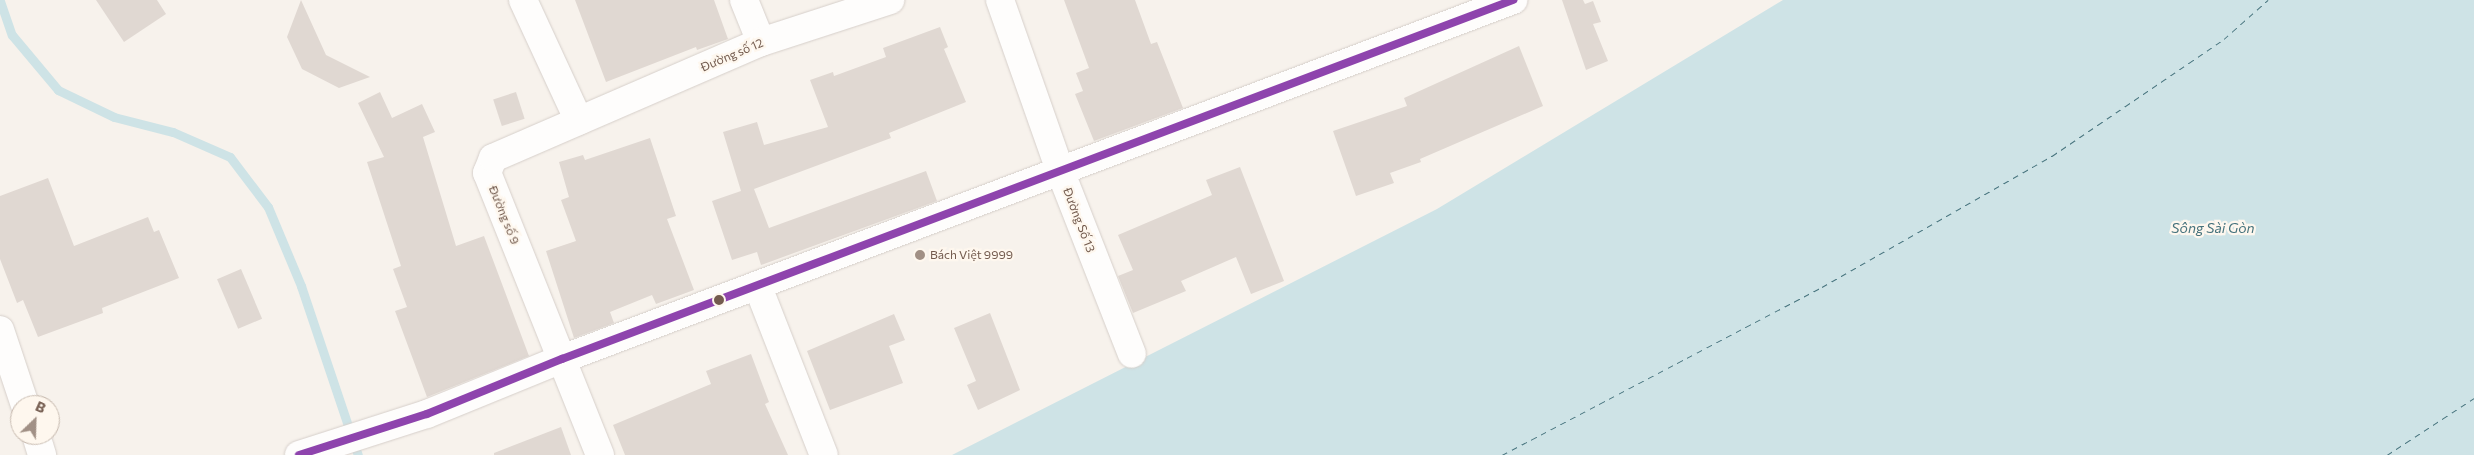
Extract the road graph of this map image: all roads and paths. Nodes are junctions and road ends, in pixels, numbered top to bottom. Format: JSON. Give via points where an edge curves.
{"nodes":[{"id":1,"x":523,"y":0,"type":"edge"},
{"id":2,"x":744,"y":0,"type":"edge"},
{"id":3,"x":890,"y":0,"type":"edge"},
{"id":4,"x":1000,"y":0,"type":"edge"},
{"id":5,"x":1513,"y":0,"type":"edge"},
{"id":6,"x":761,"y":42,"type":"junction"},
{"id":7,"x":579,"y":121,"type":"junction"},
{"id":8,"x":1061,"y":173,"type":"junction"},
{"id":9,"x":758,"y":287,"type":"junction"},
{"id":10,"x":0,"y":330,"type":"edge"},
{"id":11,"x":1132,"y":354,"type":"dead end"},
{"id":12,"x":562,"y":360,"type":"junction"},
{"id":13,"x":23,"y":395,"type":"edge"},
{"id":14,"x":298,"y":455,"type":"edge"},
{"id":15,"x":600,"y":455,"type":"edge"},
{"id":16,"x":824,"y":455,"type":"edge"}],
"edges":[{"from":1,"to":7,"type":"street"},
{"from":2,"to":6,"type":"street"},
{"from":3,"to":6,"type":"street","name":"Đường số 12"},
{"from":4,"to":8,"type":"street","name":"Đường Số 13"},
{"from":5,"to":8,"type":"street"},
{"from":6,"to":7,"type":"street","name":"Đường số 12"},
{"from":7,"to":12,"type":"street","name":"Đường số 9","via":[[493,158],[488,173]]},
{"from":8,"to":9,"type":"street"},
{"from":8,"to":11,"type":"street","name":"Đường Số 13"},
{"from":9,"to":12,"type":"street"},
{"from":9,"to":16,"type":"street"},
{"from":10,"to":13,"type":"street"},
{"from":12,"to":14,"type":"street","via":[[427,414]]},
{"from":12,"to":15,"type":"street","name":"Đường số 9"}]}
